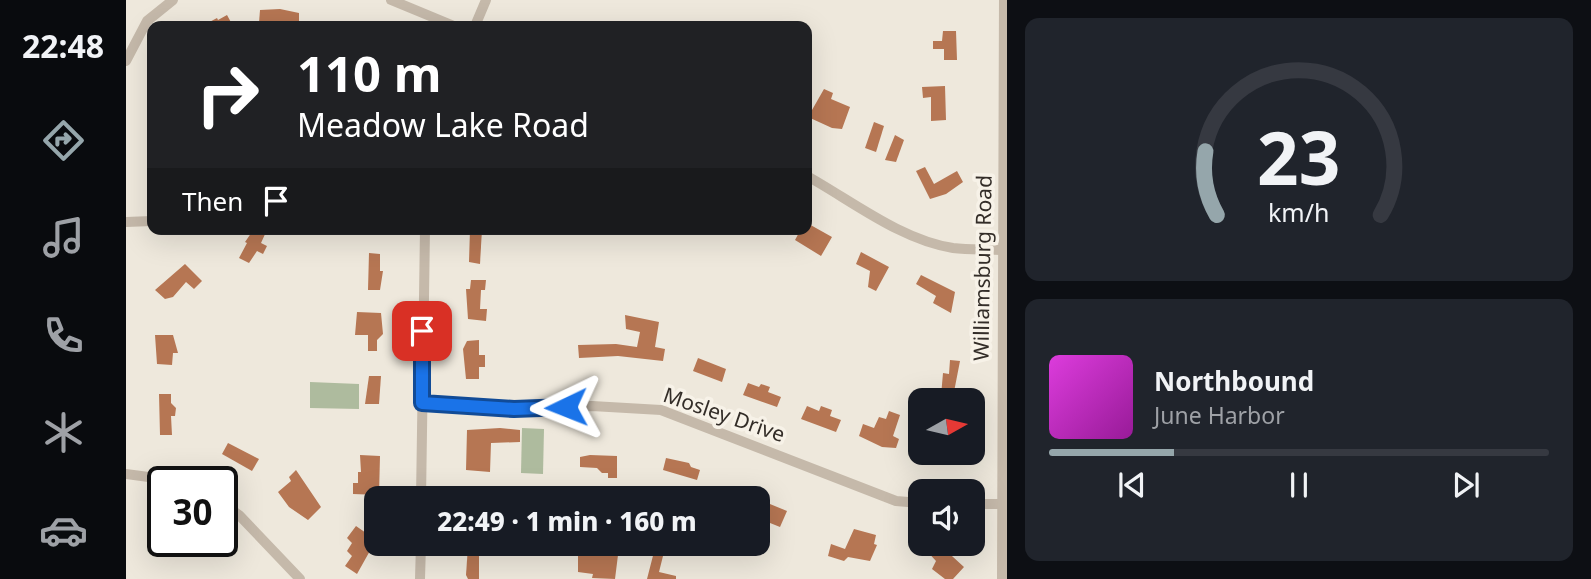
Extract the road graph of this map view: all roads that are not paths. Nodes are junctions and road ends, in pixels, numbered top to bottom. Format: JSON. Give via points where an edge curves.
{"nodes":[{"id":1,"x":173,"y":0,"type":"edge"},
{"id":2,"x":391,"y":0,"type":"edge"},
{"id":3,"x":486,"y":0,"type":"edge"},
{"id":4,"x":1004,"y":0,"type":"edge"},
{"id":5,"x":442,"y":21,"type":"edge"},
{"id":6,"x":476,"y":21,"type":"edge"},
{"id":7,"x":126,"y":61,"type":"edge"},
{"id":8,"x":812,"y":179,"type":"edge"},
{"id":9,"x":147,"y":220,"type":"edge"},
{"id":10,"x":126,"y":222,"type":"edge"},
{"id":11,"x":425,"y":235,"type":"edge"},
{"id":12,"x":1002,"y":250,"type":"junction"},
{"id":13,"x":422,"y":403,"type":"junction"},
{"id":14,"x":126,"y":474,"type":"edge"},
{"id":15,"x":147,"y":477,"type":"edge"},
{"id":16,"x":421,"y":486,"type":"edge"},
{"id":17,"x":908,"y":502,"type":"edge"},
{"id":18,"x":985,"y":504,"type":"edge"},
{"id":19,"x":1001,"y":504,"type":"junction"},
{"id":20,"x":238,"y":514,"type":"edge"},
{"id":21,"x":421,"y":556,"type":"edge"},
{"id":22,"x":300,"y":579,"type":"edge"},
{"id":23,"x":421,"y":579,"type":"edge"},
{"id":24,"x":1002,"y":579,"type":"edge"}],
"edges":[{"from":1,"to":7,"type":"street","via":[[147,21]]},
{"from":2,"to":5,"type":"street"},
{"from":3,"to":6,"type":"street"},
{"from":4,"to":12,"type":"street","name":"Williamsburg Road"},
{"from":8,"to":12,"type":"street","via":[[931,242]]},
{"from":9,"to":10,"type":"street"},
{"from":11,"to":13,"type":"street"},
{"from":12,"to":19,"type":"street","name":"Williamsburg Road"},
{"from":13,"to":16,"type":"street"},
{"from":13,"to":17,"type":"street","name":"Mosley Drive","via":[[661,410]]},
{"from":14,"to":15,"type":"street"},
{"from":18,"to":19,"type":"street"},
{"from":19,"to":24,"type":"street","name":"Williamsburg Road"},
{"from":20,"to":22,"type":"street"},
{"from":21,"to":23,"type":"street"}]}
